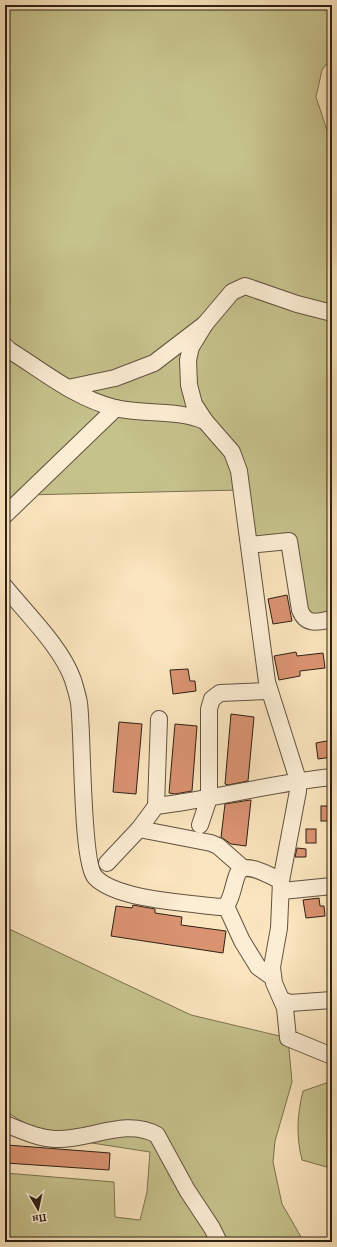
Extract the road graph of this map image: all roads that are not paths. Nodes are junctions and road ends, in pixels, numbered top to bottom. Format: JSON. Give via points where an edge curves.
{"nodes":[{"id":1,"x":332,"y":313,"type":"edge"},
{"id":2,"x":205,"y":324,"type":"junction"},
{"id":3,"x":5,"y":346,"type":"edge"},
{"id":4,"x":68,"y":388,"type":"junction"},
{"id":5,"x":116,"y":408,"type":"junction"},
{"id":6,"x":205,"y":422,"type":"junction"},
{"id":7,"x":5,"y":515,"type":"edge"},
{"id":8,"x":249,"y":545,"type":"junction"},
{"id":9,"x":5,"y":587,"type":"edge"},
{"id":10,"x":332,"y":619,"type":"edge"},
{"id":11,"x":269,"y":691,"type":"junction"},
{"id":12,"x":159,"y":719,"type":"dead end"},
{"id":13,"x":332,"y":777,"type":"edge"},
{"id":14,"x":298,"y":780,"type":"junction"},
{"id":15,"x":209,"y":798,"type":"junction"},
{"id":16,"x":156,"y":806,"type":"junction"},
{"id":17,"x":200,"y":825,"type":"dead end"},
{"id":18,"x":139,"y":829,"type":"junction"},
{"id":19,"x":107,"y":863,"type":"dead end"},
{"id":20,"x":243,"y":868,"type":"junction"},
{"id":21,"x":282,"y":886,"type":"junction"},
{"id":22,"x":332,"y":886,"type":"edge"},
{"id":23,"x":226,"y":906,"type":"junction"},
{"id":24,"x":272,"y":977,"type":"junction"},
{"id":25,"x":282,"y":1000,"type":"junction"},
{"id":26,"x":332,"y":1000,"type":"edge"},
{"id":27,"x":332,"y":1056,"type":"edge"},
{"id":28,"x":5,"y":1124,"type":"edge"},
{"id":29,"x":219,"y":1242,"type":"edge"}],
"edges":[{"from":1,"to":2,"type":"street","via":[[245,286],[232,292]]},
{"from":2,"to":4,"type":"street","via":[[154,363],[115,378]]},
{"from":2,"to":6,"type":"street","via":[[191,347],[188,372],[194,404]]},
{"from":3,"to":4,"type":"street"},
{"from":4,"to":5,"type":"street","via":[[84,397]]},
{"from":5,"to":6,"type":"street","via":[[179,414]]},
{"from":5,"to":7,"type":"street"},
{"from":6,"to":8,"type":"street","via":[[232,452],[239,471]]},
{"from":8,"to":10,"type":"street","via":[[289,541],[302,617],[314,622]]},
{"from":8,"to":11,"type":"street"},
{"from":9,"to":23,"type":"street","via":[[64,659],[72,680],[79,703],[82,788],[90,865],[94,877],[113,889],[128,894]]},
{"from":11,"to":14,"type":"street"},
{"from":11,"to":15,"type":"street","via":[[220,693],[212,699],[209,709]]},
{"from":12,"to":16,"type":"street"},
{"from":13,"to":14,"type":"street"},
{"from":14,"to":15,"type":"street"},
{"from":14,"to":21,"type":"street"},
{"from":15,"to":16,"type":"street"},
{"from":15,"to":17,"type":"street"},
{"from":16,"to":18,"type":"street"},
{"from":18,"to":19,"type":"street"},
{"from":18,"to":20,"type":"street","via":[[218,846]]},
{"from":20,"to":21,"type":"street","via":[[251,867]]},
{"from":20,"to":23,"type":"street","via":[[238,872],[231,899]]},
{"from":21,"to":22,"type":"street"},
{"from":21,"to":24,"type":"street"},
{"from":23,"to":24,"type":"street","via":[[242,941],[258,966]]},
{"from":24,"to":25,"type":"street"},
{"from":25,"to":26,"type":"street"},
{"from":25,"to":27,"type":"street","via":[[288,1038]]},
{"from":28,"to":29,"type":"street","via":[[40,1137],[56,1139],[138,1128],[157,1135]]}]}
